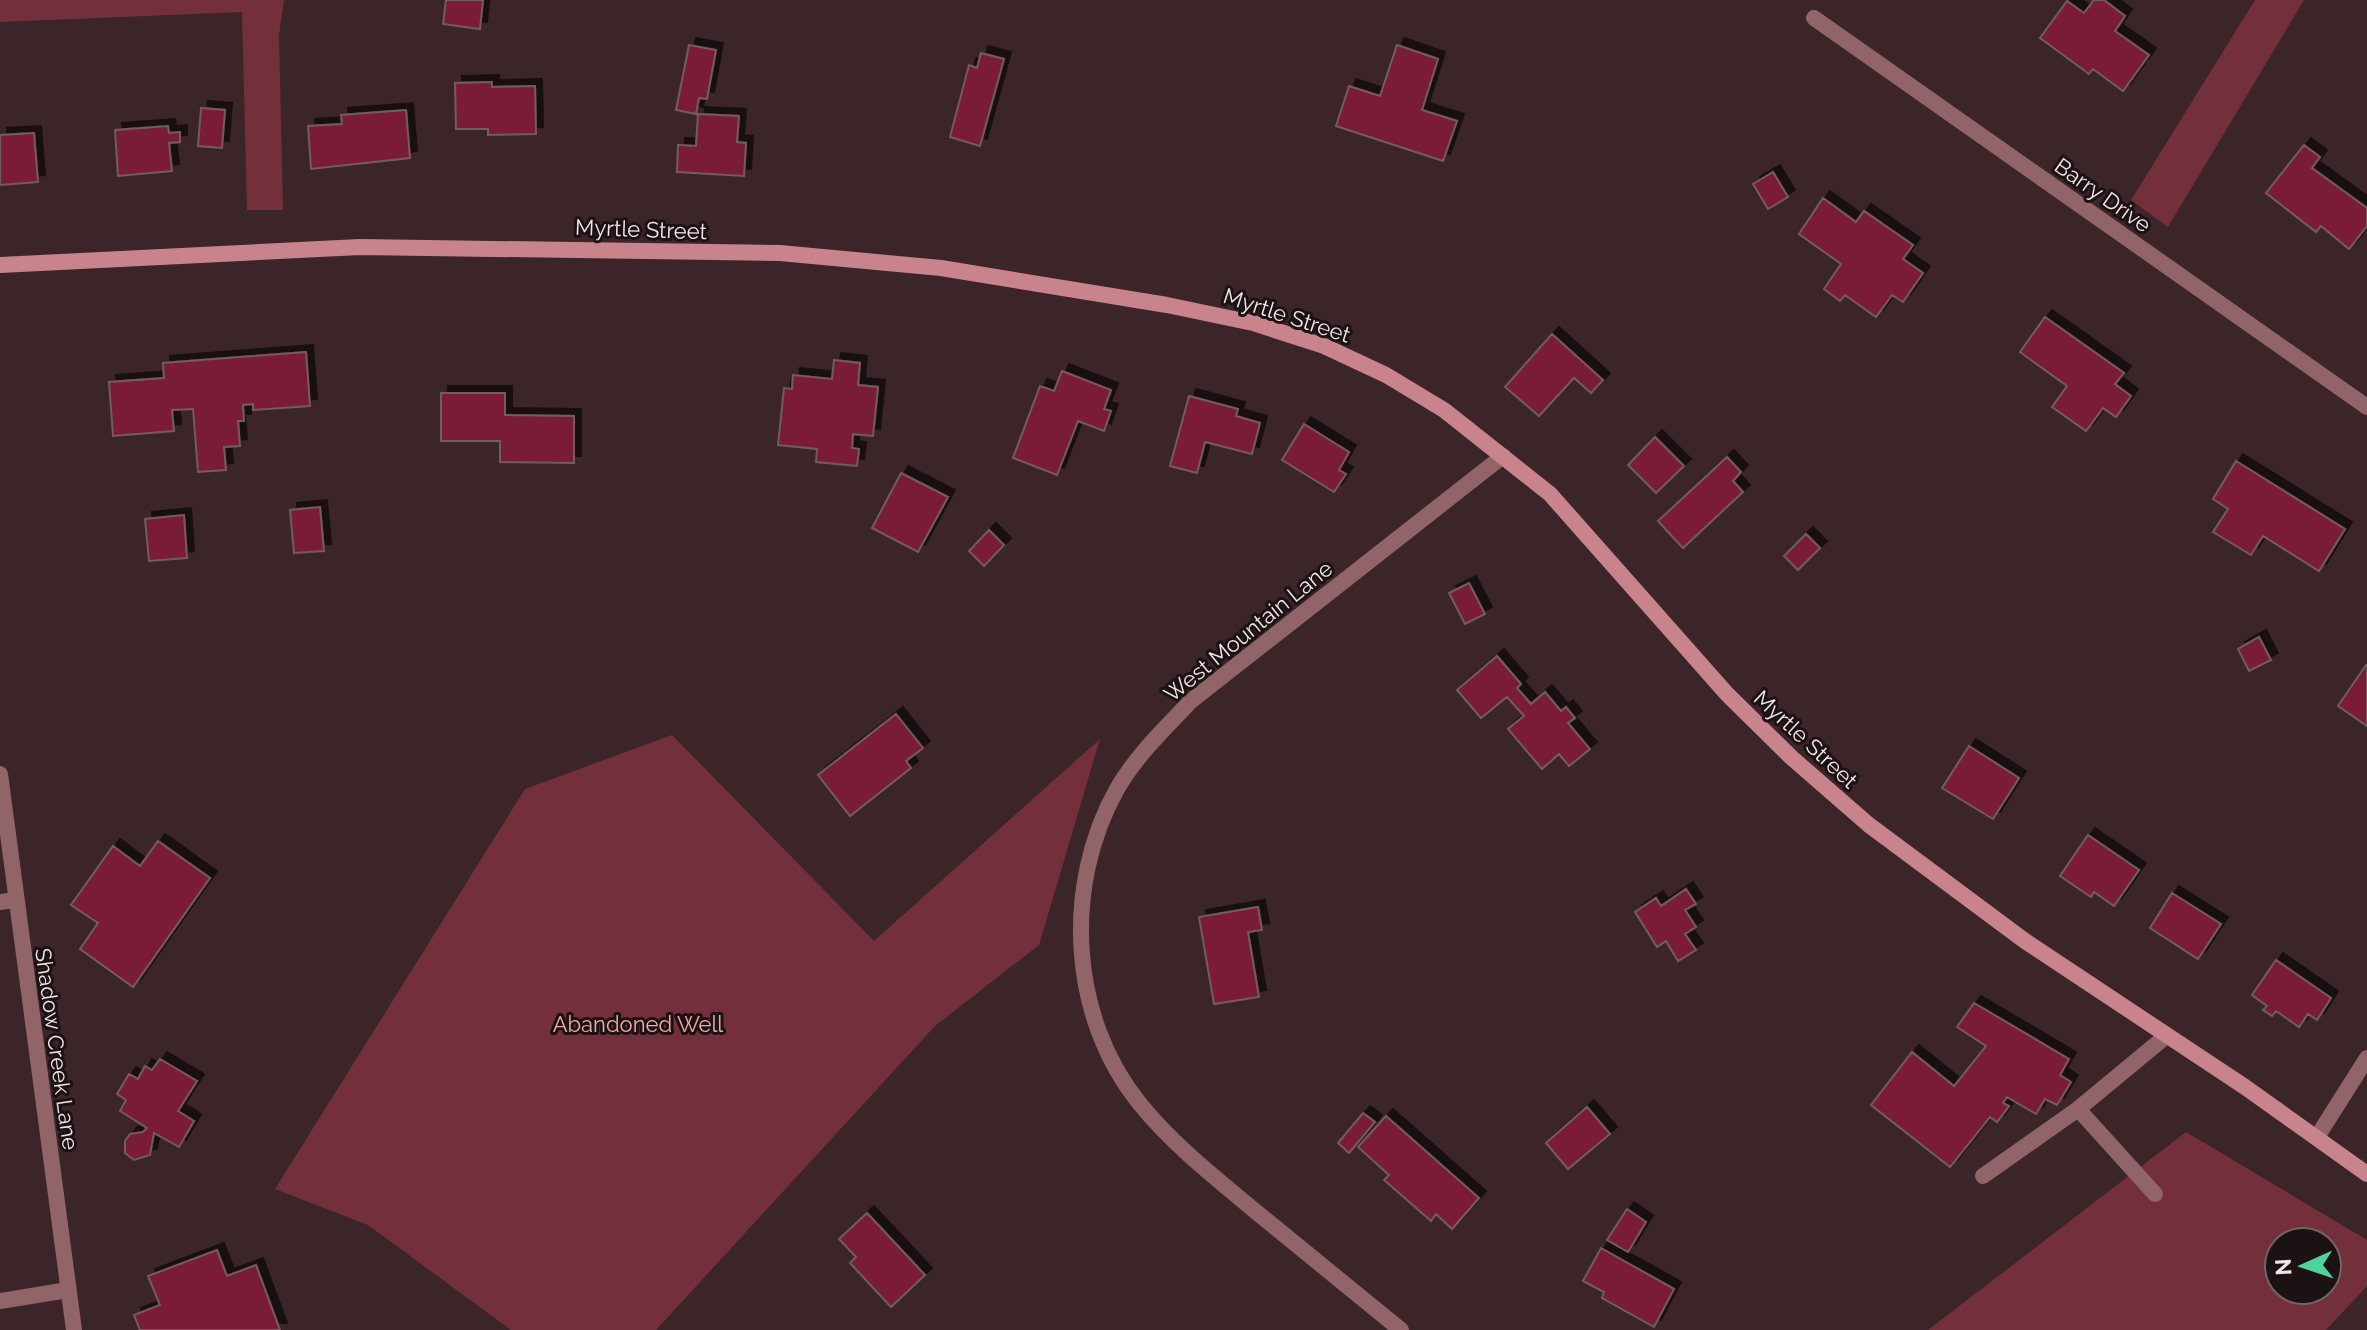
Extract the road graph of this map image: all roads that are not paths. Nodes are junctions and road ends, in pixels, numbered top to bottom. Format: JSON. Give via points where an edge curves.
{"nodes":[{"id":1,"x":1814,"y":18,"type":"dead end"},
{"id":2,"x":0,"y":265,"type":"edge"},
{"id":3,"x":2367,"y":407,"type":"edge"},
{"id":4,"x":1503,"y":456,"type":"junction"},
{"id":5,"x":0,"y":774,"type":"edge"},
{"id":6,"x":8,"y":901,"type":"edge"},
{"id":7,"x":2165,"y":1037,"type":"junction"},
{"id":8,"x":2367,"y":1058,"type":"edge"},
{"id":9,"x":2078,"y":1109,"type":"junction"},
{"id":10,"x":2317,"y":1137,"type":"junction"},
{"id":11,"x":2367,"y":1174,"type":"edge"},
{"id":12,"x":1983,"y":1176,"type":"dead end"},
{"id":13,"x":2155,"y":1194,"type":"dead end"},
{"id":14,"x":68,"y":1290,"type":"junction"},
{"id":15,"x":0,"y":1301,"type":"edge"},
{"id":16,"x":74,"y":1330,"type":"edge"},
{"id":17,"x":1401,"y":1330,"type":"edge"}],
"edges":[{"from":1,"to":3,"type":"street","name":"Barry Drive"},
{"from":2,"to":4,"type":"street","name":"Myrtle Street","via":[[375,247],[780,253],[941,268],[1167,305],[1253,323],[1324,346],[1444,410]]},
{"from":4,"to":7,"type":"street","name":"Myrtle Street","via":[[1550,494],[1727,694],[1792,758],[1939,878]]},
{"from":4,"to":17,"type":"street","name":"West Mountain Lane","via":[[1191,701],[1148,745],[1117,789],[1090,849],[1080,916],[1084,978],[1101,1040],[1139,1103],[1196,1162]]},
{"from":5,"to":6,"type":"street","name":"Shadow Creek Lane"},
{"from":6,"to":14,"type":"street","name":"Shadow Creek Lane"},
{"from":7,"to":9,"type":"street"},
{"from":7,"to":10,"type":"street","name":"Myrtle Street"},
{"from":8,"to":10,"type":"street"},
{"from":9,"to":12,"type":"street"},
{"from":9,"to":13,"type":"street"},
{"from":10,"to":11,"type":"street","name":"Myrtle Street"},
{"from":14,"to":15,"type":"street"},
{"from":14,"to":16,"type":"street","name":"Shadow Creek Lane"}]}
